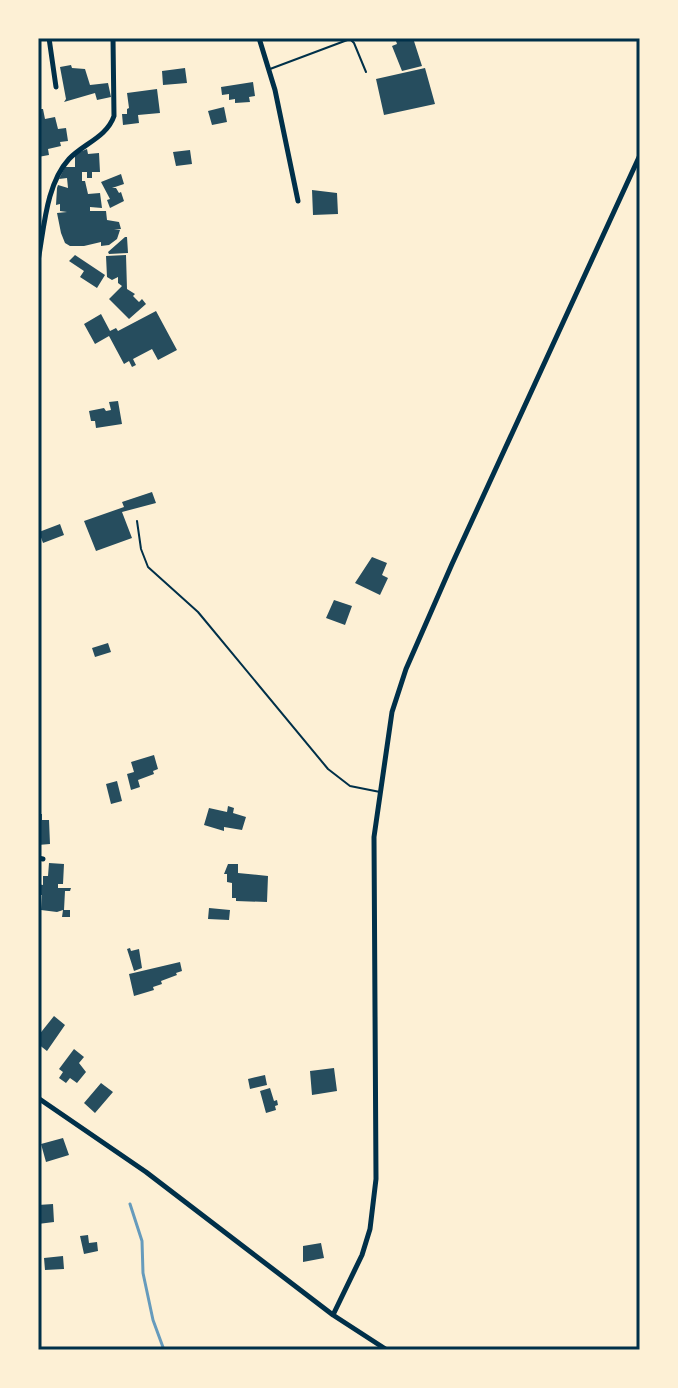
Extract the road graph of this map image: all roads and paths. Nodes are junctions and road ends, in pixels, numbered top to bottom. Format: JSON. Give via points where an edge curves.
{"nodes":[{"id":1,"x":49,"y":38,"type":"edge"},
{"id":2,"x":113,"y":38,"type":"edge"},
{"id":3,"x":259,"y":38,"type":"edge"},
{"id":4,"x":269,"y":69,"type":"junction"},
{"id":5,"x":366,"y":72,"type":"dead end"},
{"id":6,"x":56,"y":87,"type":"dead end"},
{"id":7,"x":640,"y":155,"type":"edge"},
{"id":8,"x":298,"y":201,"type":"dead end"},
{"id":9,"x":38,"y":261,"type":"edge"},
{"id":10,"x":137,"y":521,"type":"dead end"},
{"id":11,"x":380,"y":792,"type":"junction"},
{"id":12,"x":38,"y":1098,"type":"edge"},
{"id":13,"x":333,"y":1315,"type":"junction"},
{"id":14,"x":38,"y":1344,"type":"edge"},
{"id":15,"x":39,"y":1350,"type":"edge"},
{"id":16,"x":387,"y":1350,"type":"edge"}],
"edges":[{"from":1,"to":6,"type":"street"},
{"from":2,"to":9,"type":"street","via":[[112,123],[67,161],[58,177]]},
{"from":3,"to":4,"type":"street"},
{"from":4,"to":5,"type":"lane","via":[[350,39]]},
{"from":4,"to":8,"type":"street"},
{"from":7,"to":11,"type":"street","via":[[406,669],[392,712]]},
{"from":10,"to":11,"type":"lane","via":[[148,567],[198,612],[328,769],[350,786]]},
{"from":11,"to":13,"type":"street","via":[[373,887],[374,1211],[362,1255]]},
{"from":12,"to":13,"type":"street","via":[[146,1172]]},
{"from":13,"to":16,"type":"street"},
{"from":14,"to":15,"type":"street"}]}
